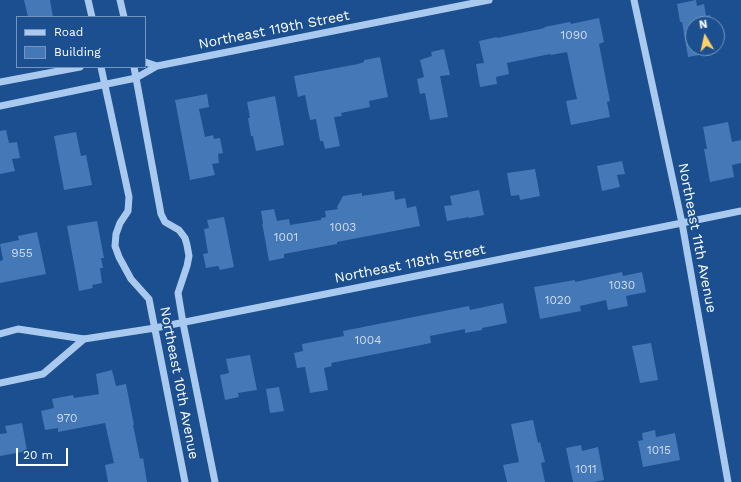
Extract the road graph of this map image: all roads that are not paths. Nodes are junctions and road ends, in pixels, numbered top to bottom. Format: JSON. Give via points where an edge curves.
{"nodes":[{"id":1,"x":88,"y":0,"type":"edge"},
{"id":2,"x":120,"y":0,"type":"edge"},
{"id":3,"x":489,"y":0,"type":"edge"},
{"id":4,"x":634,"y":0,"type":"edge"},
{"id":5,"x":92,"y":16,"type":"edge"},
{"id":6,"x":124,"y":16,"type":"edge"},
{"id":7,"x":146,"y":62,"type":"edge"},
{"id":8,"x":157,"y":66,"type":"junction"},
{"id":9,"x":75,"y":68,"type":"edge"},
{"id":10,"x":101,"y":68,"type":"edge"},
{"id":11,"x":134,"y":68,"type":"edge"},
{"id":12,"x":136,"y":78,"type":"junction"},
{"id":13,"x":0,"y":82,"type":"edge"},
{"id":14,"x":105,"y":85,"type":"junction"},
{"id":15,"x":0,"y":106,"type":"edge"},
{"id":16,"x":741,"y":210,"type":"edge"},
{"id":17,"x":682,"y":223,"type":"junction"},
{"id":18,"x":183,"y":323,"type":"junction"},
{"id":19,"x":155,"y":328,"type":"junction"},
{"id":20,"x":0,"y":334,"type":"edge"},
{"id":21,"x":84,"y":339,"type":"junction"},
{"id":22,"x":0,"y":383,"type":"edge"},
{"id":23,"x":184,"y":482,"type":"edge"},
{"id":24,"x":215,"y":482,"type":"edge"},
{"id":25,"x":728,"y":482,"type":"edge"}],
"edges":[{"from":1,"to":5,"type":"street"},
{"from":2,"to":6,"type":"street"},
{"from":3,"to":8,"type":"street","name":"Northeast 119th Street"},
{"from":4,"to":17,"type":"street","name":"Northeast 11th Avenue"},
{"from":7,"to":8,"type":"street","name":"Northeast 119th Street"},
{"from":8,"to":12,"type":"street","name":"Northeast 119th Street"},
{"from":9,"to":13,"type":"street"},
{"from":10,"to":14,"type":"street","name":"Northeast 10th Avenue"},
{"from":11,"to":12,"type":"street","name":"Northeast 10th Avenue"},
{"from":12,"to":14,"type":"street","name":"Northeast 119th Street"},
{"from":12,"to":18,"type":"street","name":"Northeast 10th Avenue","via":[[161,214],[165,222],[179,230],[187,245],[189,256],[178,293]]},
{"from":14,"to":15,"type":"street","name":"Northeast 119th Street"},
{"from":14,"to":19,"type":"street","name":"Northeast 10th Avenue","via":[[129,197],[128,211],[120,222],[115,246],[131,279],[149,299]]},
{"from":16,"to":17,"type":"street","name":"Northeast 118th Street"},
{"from":17,"to":18,"type":"street","name":"Northeast 118th Street"},
{"from":17,"to":25,"type":"street","name":"Northeast 11th Avenue"},
{"from":18,"to":19,"type":"street","name":"Northeast 118th Street"},
{"from":18,"to":24,"type":"street","name":"Northeast 10th Avenue"},
{"from":19,"to":21,"type":"street","name":"Northeast 118th Street"},
{"from":19,"to":23,"type":"street","name":"Northeast 10th Avenue"},
{"from":20,"to":21,"type":"street","name":"Northeast 118th Street","via":[[18,329]]},
{"from":21,"to":22,"type":"street","via":[[43,374]]}]}
